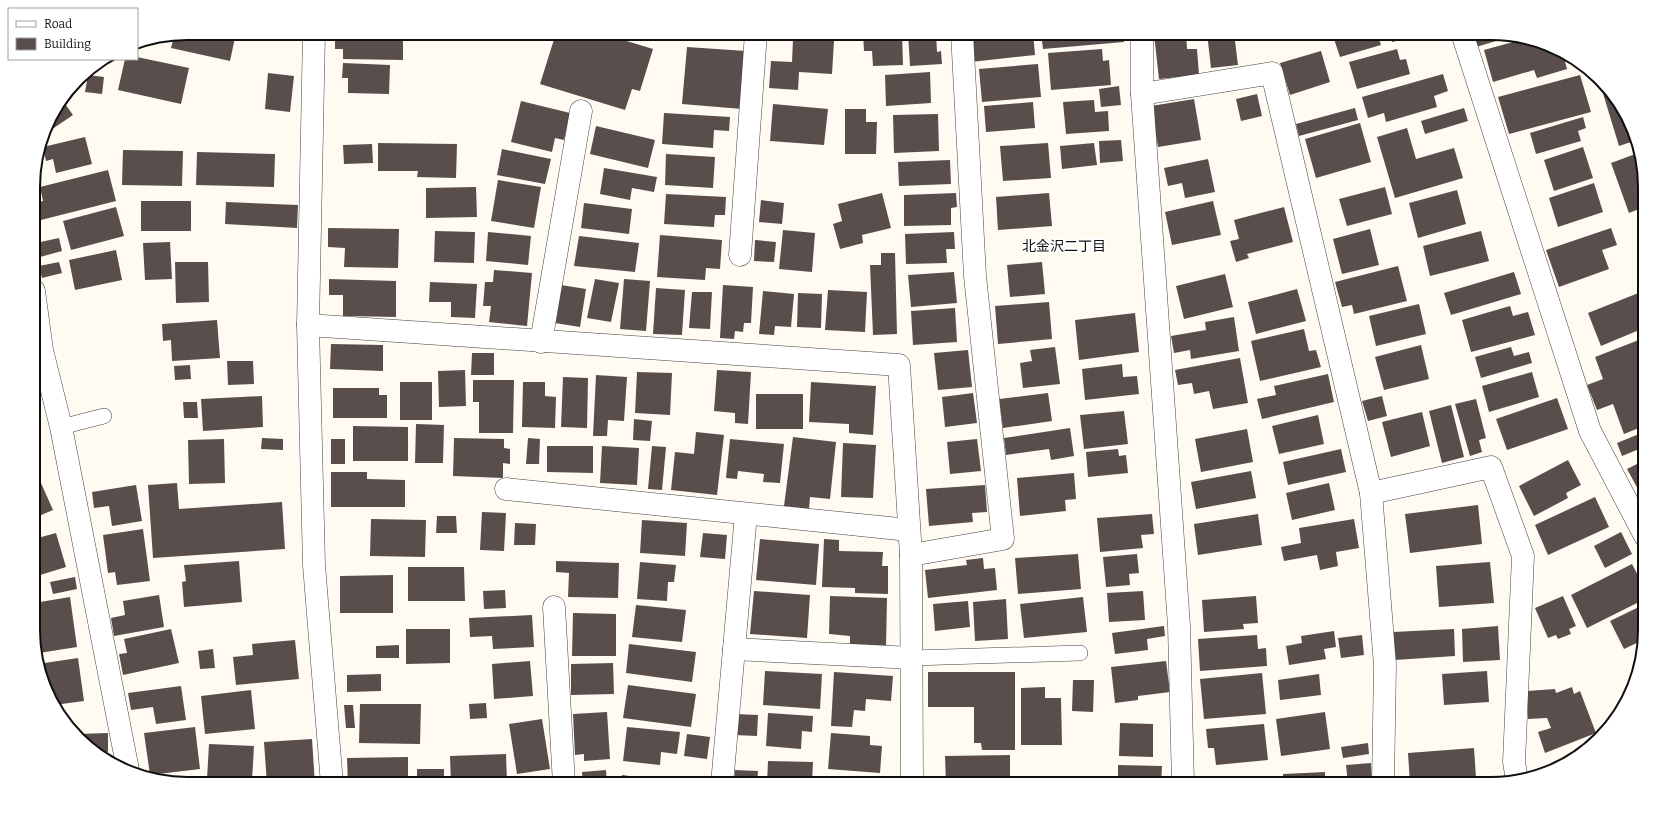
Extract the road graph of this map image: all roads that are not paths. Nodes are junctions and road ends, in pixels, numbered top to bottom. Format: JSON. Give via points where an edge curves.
{"nodes":[{"id":1,"x":314,"y":40,"type":"edge"},
{"id":2,"x":755,"y":40,"type":"edge"},
{"id":3,"x":962,"y":40,"type":"edge"},
{"id":4,"x":1142,"y":40,"type":"edge"},
{"id":5,"x":1464,"y":40,"type":"edge"},
{"id":6,"x":1142,"y":94,"type":"junction"},
{"id":7,"x":581,"y":111,"type":"dead end"},
{"id":8,"x":740,"y":255,"type":"dead end"},
{"id":9,"x":308,"y":325,"type":"junction"},
{"id":10,"x":40,"y":335,"type":"edge"},
{"id":11,"x":541,"y":342,"type":"junction"},
{"id":12,"x":104,"y":416,"type":"dead end"},
{"id":13,"x":61,"y":427,"type":"junction"},
{"id":14,"x":506,"y":489,"type":"dead end"},
{"id":15,"x":1371,"y":493,"type":"junction"},
{"id":16,"x":746,"y":514,"type":"junction"},
{"id":17,"x":1638,"y":523,"type":"edge"},
{"id":18,"x":909,"y":530,"type":"junction"},
{"id":19,"x":911,"y":555,"type":"junction"},
{"id":20,"x":554,"y":607,"type":"dead end"},
{"id":21,"x":734,"y":649,"type":"junction"},
{"id":22,"x":1080,"y":653,"type":"dead end"},
{"id":23,"x":912,"y":658,"type":"junction"},
{"id":24,"x":127,"y":764,"type":"edge"},
{"id":25,"x":1516,"y":775,"type":"edge"},
{"id":26,"x":331,"y":777,"type":"edge"},
{"id":27,"x":564,"y":777,"type":"edge"},
{"id":28,"x":723,"y":777,"type":"edge"},
{"id":29,"x":912,"y":777,"type":"edge"},
{"id":30,"x":1183,"y":777,"type":"edge"},
{"id":31,"x":1384,"y":777,"type":"edge"}],
"edges":[{"from":1,"to":9,"type":"street"},
{"from":2,"to":8,"type":"street"},
{"from":3,"to":19,"type":"street","via":[[975,276],[1003,539]]},
{"from":4,"to":6,"type":"street"},
{"from":5,"to":17,"type":"street","via":[[1590,430]]},
{"from":6,"to":15,"type":"street","via":[[1272,73]]},
{"from":6,"to":30,"type":"street","via":[[1179,626]]},
{"from":7,"to":11,"type":"street"},
{"from":9,"to":11,"type":"street"},
{"from":9,"to":26,"type":"street","via":[[314,565]]},
{"from":10,"to":13,"type":"street"},
{"from":11,"to":18,"type":"street","via":[[899,366]]},
{"from":12,"to":13,"type":"lane"},
{"from":13,"to":24,"type":"street"},
{"from":14,"to":16,"type":"street"},
{"from":15,"to":25,"type":"street","via":[[1491,466],[1523,556],[1514,762]]},
{"from":15,"to":31,"type":"street","via":[[1385,665]]},
{"from":16,"to":18,"type":"street"},
{"from":16,"to":21,"type":"street"},
{"from":18,"to":19,"type":"street"},
{"from":19,"to":23,"type":"street"},
{"from":20,"to":27,"type":"street"},
{"from":21,"to":23,"type":"street"},
{"from":21,"to":28,"type":"street"},
{"from":22,"to":23,"type":"lane"},
{"from":23,"to":29,"type":"street"}]}
